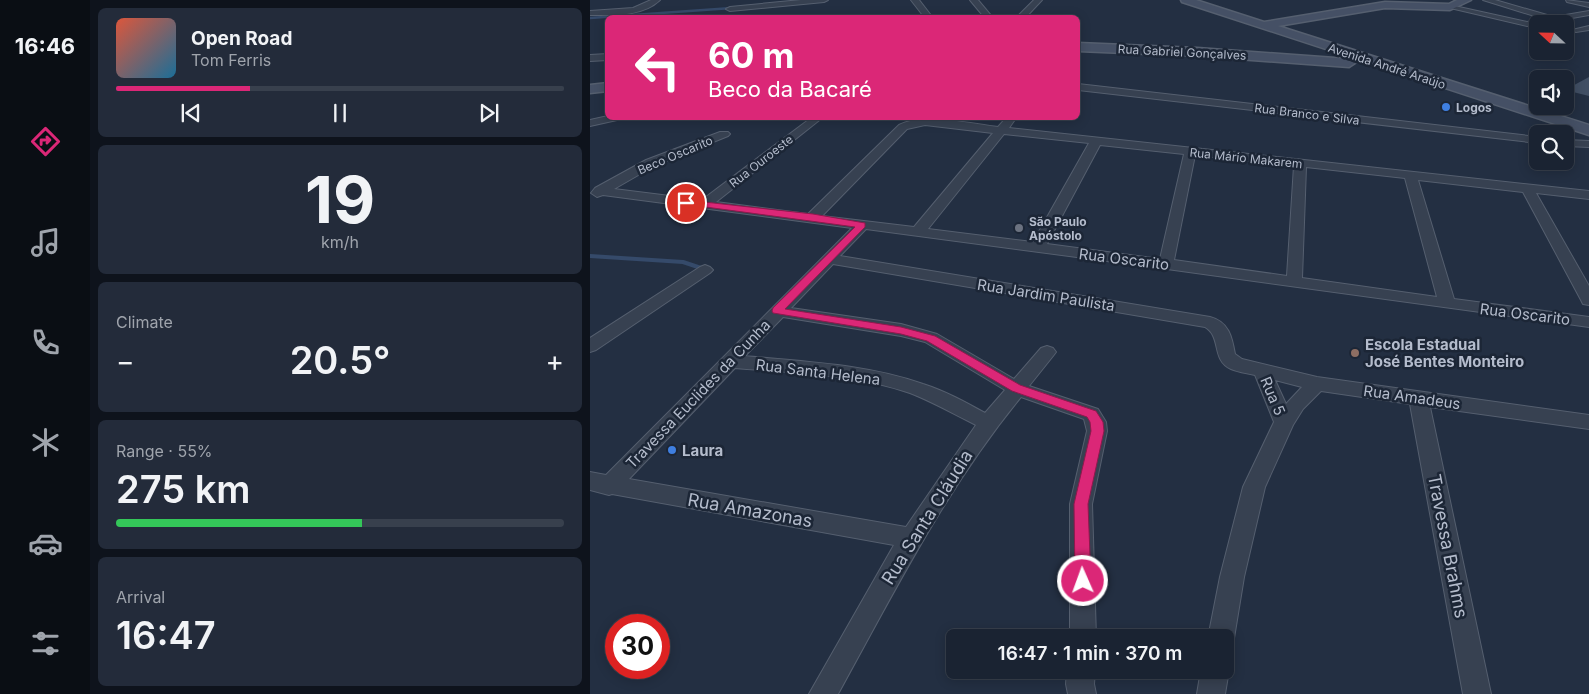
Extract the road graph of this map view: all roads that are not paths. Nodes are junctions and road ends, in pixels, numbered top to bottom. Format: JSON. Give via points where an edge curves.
{"nodes":[{"id":1,"x":656,"y":0,"type":"edge"},
{"id":2,"x":824,"y":0,"type":"edge"},
{"id":3,"x":915,"y":0,"type":"edge"},
{"id":4,"x":974,"y":0,"type":"edge"},
{"id":5,"x":1038,"y":0,"type":"edge"},
{"id":6,"x":1186,"y":0,"type":"edge"},
{"id":7,"x":1198,"y":0,"type":"edge"},
{"id":8,"x":1466,"y":0,"type":"edge"},
{"id":9,"x":1487,"y":0,"type":"edge"},
{"id":10,"x":1570,"y":0,"type":"edge"},
{"id":11,"x":787,"y":5,"type":"edge"},
{"id":12,"x":1589,"y":5,"type":"edge"},
{"id":13,"x":1450,"y":7,"type":"junction"},
{"id":14,"x":744,"y":8,"type":"junction"},
{"id":15,"x":730,"y":9,"type":"dead end"},
{"id":16,"x":1564,"y":10,"type":"dead end"},
{"id":17,"x":590,"y":13,"type":"edge"},
{"id":18,"x":1585,"y":14,"type":"edge"},
{"id":19,"x":740,"y":15,"type":"edge"},
{"id":20,"x":927,"y":15,"type":"edge"},
{"id":21,"x":986,"y":15,"type":"edge"},
{"id":22,"x":1023,"y":15,"type":"edge"},
{"id":23,"x":1540,"y":15,"type":"edge"},
{"id":24,"x":1267,"y":24,"type":"junction"},
{"id":25,"x":1529,"y":24,"type":"edge"},
{"id":26,"x":1589,"y":28,"type":"edge"},
{"id":27,"x":1576,"y":30,"type":"dead end"},
{"id":28,"x":1080,"y":47,"type":"edge"},
{"id":29,"x":1327,"y":47,"type":"junction"},
{"id":30,"x":605,"y":57,"type":"edge"},
{"id":31,"x":590,"y":58,"type":"edge"},
{"id":32,"x":1287,"y":58,"type":"junction"},
{"id":33,"x":1349,"y":63,"type":"junction"},
{"id":34,"x":1388,"y":64,"type":"junction"},
{"id":35,"x":605,"y":87,"type":"edge"},
{"id":36,"x":1080,"y":87,"type":"edge"},
{"id":37,"x":590,"y":89,"type":"edge"},
{"id":38,"x":605,"y":120,"type":"edge"},
{"id":39,"x":814,"y":120,"type":"edge"},
{"id":40,"x":1009,"y":120,"type":"edge"},
{"id":41,"x":590,"y":123,"type":"edge"},
{"id":42,"x":1589,"y":125,"type":"edge"},
{"id":43,"x":1589,"y":130,"type":"edge"},
{"id":44,"x":1001,"y":131,"type":"junction"},
{"id":45,"x":724,"y":134,"type":"dead end"},
{"id":46,"x":1529,"y":139,"type":"edge"},
{"id":47,"x":1096,"y":142,"type":"junction"},
{"id":48,"x":1574,"y":143,"type":"edge"},
{"id":49,"x":1589,"y":144,"type":"edge"},
{"id":50,"x":1190,"y":152,"type":"junction"},
{"id":51,"x":1300,"y":163,"type":"junction"},
{"id":52,"x":1410,"y":175,"type":"junction"},
{"id":53,"x":1527,"y":188,"type":"junction"},
{"id":54,"x":595,"y":194,"type":"edge"},
{"id":55,"x":1589,"y":195,"type":"edge"},
{"id":56,"x":704,"y":205,"type":"junction"},
{"id":57,"x":813,"y":217,"type":"junction"},
{"id":58,"x":862,"y":225,"type":"junction"},
{"id":59,"x":917,"y":233,"type":"junction"},
{"id":60,"x":1038,"y":248,"type":"junction"},
{"id":61,"x":828,"y":259,"type":"junction"},
{"id":62,"x":1166,"y":264,"type":"junction"},
{"id":63,"x":706,"y":270,"type":"dead end"},
{"id":64,"x":1294,"y":281,"type":"junction"},
{"id":65,"x":1589,"y":300,"type":"edge"},
{"id":66,"x":1447,"y":304,"type":"junction"},
{"id":67,"x":777,"y":311,"type":"junction"},
{"id":68,"x":1589,"y":322,"type":"edge"},
{"id":69,"x":590,"y":346,"type":"edge"},
{"id":70,"x":1047,"y":352,"type":"dead end"},
{"id":71,"x":729,"y":361,"type":"junction"},
{"id":72,"x":1236,"y":364,"type":"joint"},
{"id":73,"x":1262,"y":371,"type":"junction"},
{"id":74,"x":1317,"y":384,"type":"junction"},
{"id":75,"x":1016,"y":388,"type":"junction"},
{"id":76,"x":1418,"y":397,"type":"junction"},
{"id":77,"x":1284,"y":422,"type":"junction"},
{"id":78,"x":1589,"y":422,"type":"edge"},
{"id":79,"x":988,"y":423,"type":"junction"},
{"id":80,"x":600,"y":484,"type":"edge"},
{"id":81,"x":910,"y":538,"type":"junction"},
{"id":82,"x":1084,"y":629,"type":"edge"},
{"id":83,"x":1223,"y":629,"type":"edge"},
{"id":84,"x":1080,"y":679,"type":"edge"},
{"id":85,"x":1214,"y":679,"type":"edge"},
{"id":86,"x":823,"y":694,"type":"edge"},
{"id":87,"x":1082,"y":694,"type":"edge"},
{"id":88,"x":1211,"y":694,"type":"edge"},
{"id":89,"x":1478,"y":694,"type":"edge"}],
"edges":[{"from":1,"to":17,"type":"street","via":[[631,11]]},
{"from":2,"to":11,"type":"street"},
{"from":3,"to":20,"type":"street"},
{"from":4,"to":21,"type":"street"},
{"from":5,"to":22,"type":"street"},
{"from":6,"to":24,"type":"main road","name":"Avenida André Araújo"},
{"from":7,"to":24,"type":"main road","name":"Avenida André Araújo"},
{"from":8,"to":13,"type":"main road"},
{"from":9,"to":23,"type":"street"},
{"from":10,"to":12,"type":"street"},
{"from":11,"to":14,"type":"street"},
{"from":13,"to":24,"type":"main road","via":[[1385,5]]},
{"from":13,"to":25,"type":"street"},
{"from":14,"to":15,"type":"street"},
{"from":14,"to":19,"type":"street"},
{"from":16,"to":18,"type":"street"},
{"from":24,"to":29,"type":"main road","name":"Avenida André Araújo"},
{"from":26,"to":27,"type":"street"},
{"from":28,"to":32,"type":"main road","name":"Rua Gabriel Gonçalves"},
{"from":29,"to":32,"type":"main road","name":"Rua Gabriel Gonçalves"},
{"from":29,"to":33,"type":"main road"},
{"from":29,"to":34,"type":"main road","name":"Avenida André Araújo"},
{"from":30,"to":31,"type":"street"},
{"from":32,"to":33,"type":"main road","name":"Rua Gabriel Gonçalves"},
{"from":33,"to":34,"type":"main road","name":"Rua Gabriel Gonçalves"},
{"from":34,"to":42,"type":"main road","name":"Avenida André Araújo"},
{"from":34,"to":43,"type":"main road","name":"Avenida André Araújo"},
{"from":35,"to":37,"type":"main road"},
{"from":36,"to":46,"type":"street","name":"Rua Branco e Silva"},
{"from":38,"to":41,"type":"street"},
{"from":39,"to":56,"type":"street","name":"Rua Ouroeste"},
{"from":40,"to":44,"type":"street"},
{"from":44,"to":47,"type":"street","name":"Rua Mário Makarem"},
{"from":44,"to":57,"type":"street","name":"Rua Mário Makarem","via":[[925,122],[909,124]]},
{"from":44,"to":59,"type":"street"},
{"from":45,"to":54,"type":"street","name":"Beco Oscarito","via":[[650,163]]},
{"from":47,"to":50,"type":"street","name":"Rua Mário Makarem"},
{"from":47,"to":60,"type":"street"},
{"from":48,"to":49,"type":"street"},
{"from":50,"to":51,"type":"street","name":"Rua Mário Makarem"},
{"from":50,"to":62,"type":"street"},
{"from":51,"to":52,"type":"street","name":"Rua Mário Makarem"},
{"from":51,"to":64,"type":"street"},
{"from":52,"to":53,"type":"street","name":"Rua Mário Makarem"},
{"from":52,"to":66,"type":"street"},
{"from":53,"to":55,"type":"street","name":"Rua Mário Makarem"},
{"from":53,"to":65,"type":"street"},
{"from":54,"to":56,"type":"street","name":"Rua Oscarito"},
{"from":56,"to":57,"type":"street","name":"Rua Oscarito"},
{"from":57,"to":58,"type":"street","name":"Rua Oscarito"},
{"from":58,"to":59,"type":"street","name":"Rua Oscarito"},
{"from":58,"to":61,"type":"street","name":"Travessa Euclides da Cunha"},
{"from":59,"to":60,"type":"street","name":"Rua Oscarito"},
{"from":60,"to":62,"type":"street","name":"Rua Oscarito"},
{"from":61,"to":67,"type":"street","name":"Travessa Euclides da Cunha"},
{"from":61,"to":72,"type":"street","name":"Rua Jardim Paulista","via":[[1210,322],[1223,333],[1227,357]]},
{"from":62,"to":64,"type":"street","name":"Rua Oscarito"},
{"from":63,"to":69,"type":"street"},
{"from":64,"to":66,"type":"street","name":"Rua Oscarito"},
{"from":66,"to":68,"type":"street","name":"Rua Oscarito"},
{"from":67,"to":71,"type":"street","name":"Travessa Euclides da Cunha"},
{"from":67,"to":75,"type":"street","via":[[901,330],[931,338]]},
{"from":70,"to":75,"type":"street","name":"Rua Santa Cláudia"},
{"from":71,"to":79,"type":"street","name":"Rua Santa Helena","via":[[885,380],[939,397]]},
{"from":71,"to":80,"type":"street","name":"Travessa Euclides da Cunha"},
{"from":72,"to":73,"type":"street","name":"Rua Amadeus"},
{"from":73,"to":74,"type":"street","name":"Rua Amadeus"},
{"from":73,"to":77,"type":"street","name":"Rua 5"},
{"from":74,"to":76,"type":"street","name":"Rua Amadeus"},
{"from":74,"to":77,"type":"street","via":[[1296,404]]},
{"from":75,"to":79,"type":"street","name":"Rua Santa Cláudia"},
{"from":75,"to":82,"type":"street","via":[[1091,414],[1096,422],[1097,431],[1081,504]]},
{"from":76,"to":78,"type":"street","name":"Rua Amadeus"},
{"from":76,"to":89,"type":"street","name":"Travessa Brahms"},
{"from":77,"to":83,"type":"street","via":[[1254,487]]},
{"from":79,"to":81,"type":"street","name":"Rua Santa Cláudia"},
{"from":80,"to":81,"type":"street","name":"Rua Amazonas"},
{"from":81,"to":86,"type":"street","name":"Rua Santa Cláudia"},
{"from":84,"to":87,"type":"street"},
{"from":85,"to":88,"type":"street"}]}
